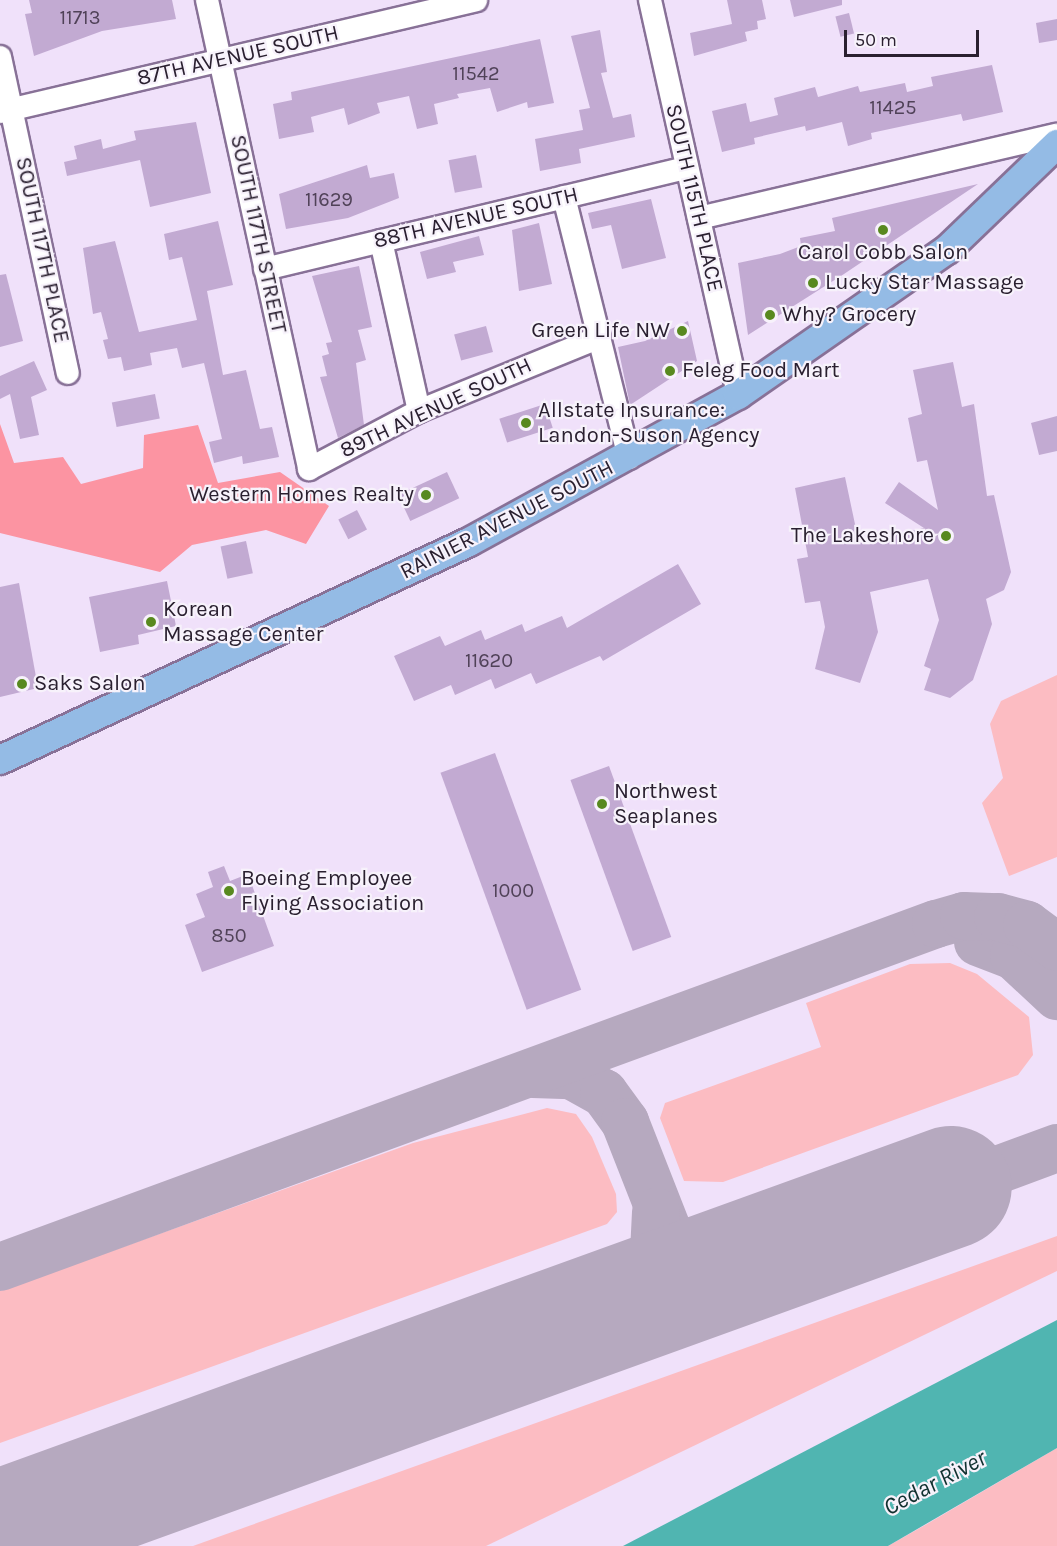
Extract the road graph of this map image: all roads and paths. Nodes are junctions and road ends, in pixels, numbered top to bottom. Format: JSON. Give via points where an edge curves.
{"nodes":[{"id":1,"x":207,"y":0,"type":"edge"},
{"id":2,"x":476,"y":0,"type":"edge"},
{"id":3,"x":650,"y":0,"type":"edge"},
{"id":4,"x":428,"y":6,"type":"edge"},
{"id":5,"x":0,"y":57,"type":"edge"},
{"id":6,"x":220,"y":60,"type":"junction"},
{"id":7,"x":6,"y":111,"type":"edge"},
{"id":8,"x":1057,"y":135,"type":"edge"},
{"id":9,"x":1057,"y":144,"type":"edge"},
{"id":10,"x":687,"y":168,"type":"junction"},
{"id":11,"x":564,"y":197,"type":"junction"},
{"id":12,"x":699,"y":218,"type":"junction"},
{"id":13,"x":381,"y":241,"type":"junction"},
{"id":14,"x":266,"y":269,"type":"junction"},
{"id":15,"x":598,"y":338,"type":"junction"},
{"id":16,"x":68,"y":373,"type":"dead end"},
{"id":17,"x":738,"y":395,"type":"junction"},
{"id":18,"x":419,"y":411,"type":"junction"},
{"id":19,"x":629,"y":458,"type":"junction"},
{"id":20,"x":309,"y":469,"type":"joint"},
{"id":21,"x":0,"y":760,"type":"edge"}],
"edges":[{"from":1,"to":6,"type":"street","name":"SOUTH 117TH STREET"},
{"from":2,"to":4,"type":"street","name":"87TH AVENUE SOUTH"},
{"from":3,"to":10,"type":"street","name":"SOUTH 115TH PLACE"},
{"from":4,"to":6,"type":"street","name":"87TH AVENUE SOUTH"},
{"from":5,"to":7,"type":"street","name":"SOUTH 117TH PLACE"},
{"from":6,"to":7,"type":"street","name":"87TH AVENUE SOUTH"},
{"from":6,"to":14,"type":"street","name":"SOUTH 117TH STREET"},
{"from":7,"to":16,"type":"street","name":"SOUTH 117TH PLACE"},
{"from":8,"to":12,"type":"street"},
{"from":9,"to":17,"type":"main road","name":"RAINIER AVENUE SOUTH","via":[[947,250]]},
{"from":10,"to":11,"type":"street","name":"88TH AVENUE SOUTH"},
{"from":10,"to":12,"type":"street","name":"SOUTH 115TH PLACE"},
{"from":11,"to":13,"type":"street","name":"88TH AVENUE SOUTH"},
{"from":11,"to":15,"type":"street"},
{"from":12,"to":17,"type":"street","name":"SOUTH 115TH PLACE"},
{"from":13,"to":14,"type":"street","name":"88TH AVENUE SOUTH"},
{"from":13,"to":18,"type":"street"},
{"from":14,"to":20,"type":"street","name":"SOUTH 117TH STREET"},
{"from":15,"to":18,"type":"street","name":"89TH AVENUE SOUTH"},
{"from":15,"to":19,"type":"street"},
{"from":17,"to":19,"type":"main road","name":"RAINIER AVENUE SOUTH"},
{"from":18,"to":20,"type":"street","name":"89TH AVENUE SOUTH"},
{"from":19,"to":21,"type":"main road","name":"RAINIER AVENUE SOUTH","via":[[469,542]]}]}
